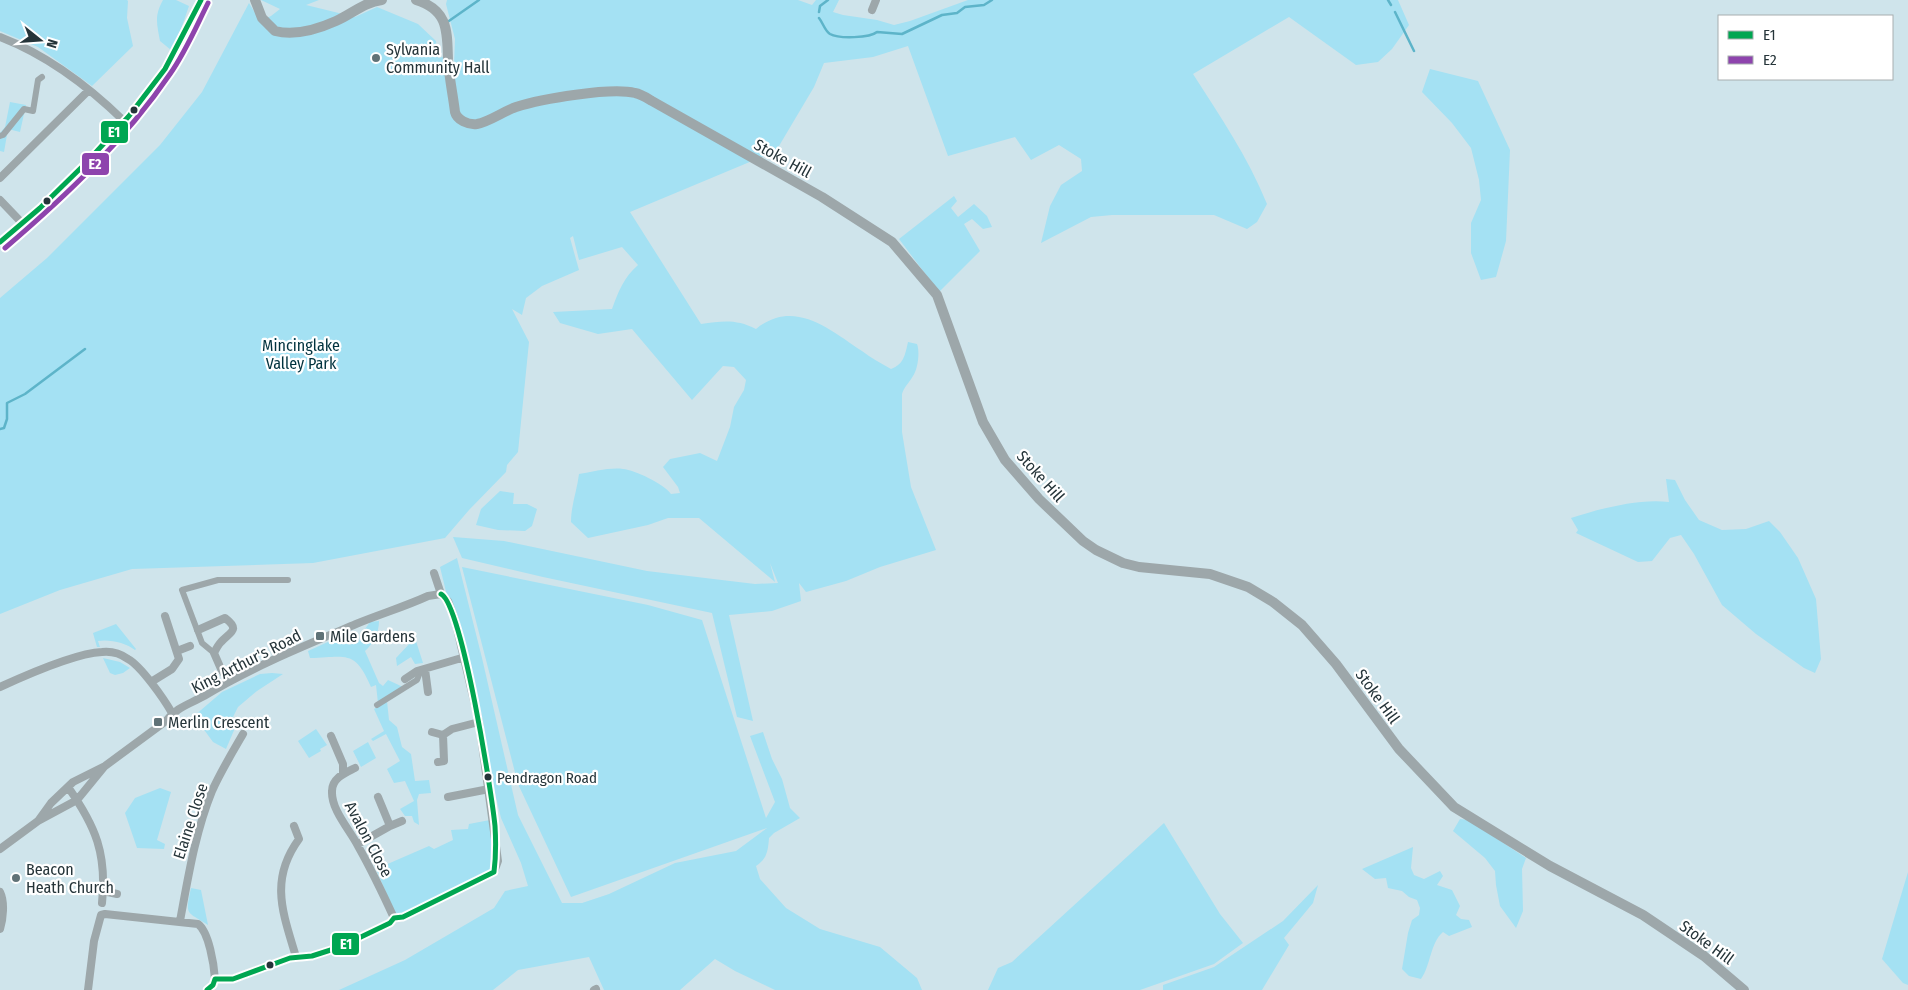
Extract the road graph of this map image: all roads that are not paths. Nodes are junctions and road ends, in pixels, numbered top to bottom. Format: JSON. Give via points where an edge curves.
{"nodes":[{"id":1,"x":201,"y":0,"type":"edge"},
{"id":2,"x":255,"y":0,"type":"edge"},
{"id":3,"x":382,"y":0,"type":"edge"},
{"id":4,"x":416,"y":0,"type":"edge"},
{"id":5,"x":876,"y":0,"type":"edge"},
{"id":6,"x":429,"y":2,"type":"edge"},
{"id":7,"x":872,"y":10,"type":"dead end"},
{"id":8,"x":0,"y":38,"type":"edge"},
{"id":9,"x":42,"y":77,"type":"dead end"},
{"id":10,"x":88,"y":91,"type":"junction"},
{"id":11,"x":124,"y":121,"type":"junction"},
{"id":12,"x":0,"y":136,"type":"edge"},
{"id":13,"x":0,"y":178,"type":"edge"},
{"id":14,"x":0,"y":200,"type":"edge"},
{"id":15,"x":22,"y":223,"type":"junction"},
{"id":16,"x":0,"y":242,"type":"edge"},
{"id":17,"x":434,"y":572,"type":"dead end"},
{"id":18,"x":288,"y":580,"type":"dead end"},
{"id":19,"x":441,"y":594,"type":"junction"},
{"id":20,"x":165,"y":616,"type":"dead end"},
{"id":21,"x":198,"y":630,"type":"junction"},
{"id":22,"x":190,"y":646,"type":"dead end"},
{"id":23,"x":177,"y":651,"type":"junction"},
{"id":24,"x":214,"y":653,"type":"junction"},
{"id":25,"x":465,"y":656,"type":"junction"},
{"id":26,"x":423,"y":670,"type":"junction"},
{"id":27,"x":405,"y":679,"type":"dead end"},
{"id":28,"x":229,"y":681,"type":"junction"},
{"id":29,"x":151,"y":682,"type":"junction"},
{"id":30,"x":0,"y":687,"type":"edge"},
{"id":31,"x":428,"y":692,"type":"dead end"},
{"id":32,"x":377,"y":706,"type":"dead end"},
{"id":33,"x":172,"y":712,"type":"junction"},
{"id":34,"x":479,"y":722,"type":"junction"},
{"id":35,"x":432,"y":732,"type":"dead end"},
{"id":36,"x":243,"y":734,"type":"dead end"},
{"id":37,"x":443,"y":735,"type":"junction"},
{"id":38,"x":331,"y":736,"type":"dead end"},
{"id":39,"x":438,"y":762,"type":"dead end"},
{"id":40,"x":105,"y":766,"type":"junction"},
{"id":41,"x":355,"y":768,"type":"dead end"},
{"id":42,"x":343,"y":773,"type":"junction"},
{"id":43,"x":68,"y":787,"type":"junction"},
{"id":44,"x":489,"y":789,"type":"junction"},
{"id":45,"x":378,"y":797,"type":"dead end"},
{"id":46,"x":448,"y":797,"type":"dead end"},
{"id":47,"x":77,"y":800,"type":"junction"},
{"id":48,"x":38,"y":821,"type":"junction"},
{"id":49,"x":402,"y":821,"type":"dead end"},
{"id":50,"x":294,"y":826,"type":"dead end"},
{"id":51,"x":390,"y":826,"type":"junction"},
{"id":52,"x":358,"y":844,"type":"junction"},
{"id":53,"x":0,"y":849,"type":"edge"},
{"id":54,"x":103,"y":891,"type":"junction"},
{"id":55,"x":0,"y":892,"type":"edge"},
{"id":56,"x":118,"y":894,"type":"dead end"},
{"id":57,"x":102,"y":903,"type":"dead end"},
{"id":58,"x":394,"y":918,"type":"junction"},
{"id":59,"x":180,"y":921,"type":"junction"},
{"id":60,"x":0,"y":929,"type":"edge"},
{"id":61,"x":296,"y":957,"type":"junction"},
{"id":62,"x":214,"y":979,"type":"junction"},
{"id":63,"x":88,"y":990,"type":"edge"},
{"id":64,"x":206,"y":990,"type":"edge"},
{"id":65,"x":1744,"y":990,"type":"edge"}],
"edges":[{"from":1,"to":11,"type":"street","via":[[165,69]]},
{"from":2,"to":3,"type":"street","via":[[262,18],[274,31],[294,34],[336,21],[368,2]]},
{"from":4,"to":6,"type":"street","name":"Stoke Hill"},
{"from":5,"to":7,"type":"street"},
{"from":6,"to":65,"type":"street","name":"Stoke Hill","via":[[444,24],[455,112],[462,120],[477,124],[516,107],[573,95],[634,93],[822,197],[892,242],[937,295],[983,422],[1005,460],[1070,529],[1096,550],[1124,563],[1210,574],[1248,586],[1273,602],[1302,624],[1399,749],[1454,807],[1550,866],[1643,915],[1704,956]]},
{"from":8,"to":10,"type":"street","via":[[59,67]]},
{"from":9,"to":12,"type":"street","via":[[38,80],[33,110],[21,111]]},
{"from":10,"to":11,"type":"street"},
{"from":10,"to":13,"type":"street"},
{"from":11,"to":15,"type":"street","via":[[87,162]]},
{"from":14,"to":15,"type":"street"},
{"from":15,"to":16,"type":"street"},
{"from":17,"to":19,"type":"street"},
{"from":18,"to":21,"type":"street","via":[[218,580],[182,590]]},
{"from":19,"to":25,"type":"street","via":[[448,601]]},
{"from":19,"to":28,"type":"street","name":"King Arthur's Road","via":[[356,624]]},
{"from":20,"to":23,"type":"street"},
{"from":21,"to":24,"type":"street","via":[[202,643]]},
{"from":21,"to":24,"type":"street","via":[[225,618],[232,623],[231,635]]},
{"from":22,"to":23,"type":"street"},
{"from":23,"to":29,"type":"street","via":[[178,662]]},
{"from":24,"to":28,"type":"street"},
{"from":25,"to":26,"type":"street"},
{"from":25,"to":34,"type":"street"},
{"from":26,"to":27,"type":"street"},
{"from":26,"to":31,"type":"street"},
{"from":26,"to":32,"type":"street","via":[[417,680]]},
{"from":28,"to":33,"type":"street","name":"King Arthur's Road"},
{"from":29,"to":30,"type":"street","via":[[130,659],[104,651],[86,654]]},
{"from":29,"to":33,"type":"street"},
{"from":33,"to":40,"type":"street","name":"King Arthur's Road","via":[[166,721]]},
{"from":34,"to":37,"type":"street","via":[[452,729]]},
{"from":34,"to":44,"type":"street"},
{"from":35,"to":37,"type":"street"},
{"from":36,"to":59,"type":"street","name":"Elaine Close","via":[[221,772],[206,809],[193,851]]},
{"from":37,"to":39,"type":"street","via":[[444,760]]},
{"from":38,"to":42,"type":"street","via":[[343,764]]},
{"from":40,"to":43,"type":"street","name":"King Arthur's Road"},
{"from":40,"to":47,"type":"street","name":"King Arthur's Road"},
{"from":41,"to":42,"type":"street"},
{"from":42,"to":52,"type":"street","name":"Avalon Close","via":[[332,789],[333,800]]},
{"from":43,"to":47,"type":"street"},
{"from":43,"to":48,"type":"street","name":"King Arthur's Road"},
{"from":44,"to":46,"type":"street"},
{"from":44,"to":58,"type":"street","via":[[497,867],[494,872],[403,917]]},
{"from":45,"to":51,"type":"street"},
{"from":47,"to":48,"type":"street","name":"King Arthur's Road"},
{"from":47,"to":54,"type":"street","via":[[92,825],[103,862]]},
{"from":48,"to":53,"type":"street","name":"King Arthur's Road"},
{"from":49,"to":51,"type":"street"},
{"from":50,"to":61,"type":"street","via":[[299,839],[287,858],[281,905]]},
{"from":51,"to":52,"type":"street"},
{"from":52,"to":58,"type":"street","name":"Avalon Close"},
{"from":54,"to":56,"type":"street"},
{"from":54,"to":57,"type":"street"},
{"from":55,"to":60,"type":"street","via":[[3,911]]},
{"from":58,"to":61,"type":"street","via":[[390,923],[340,947],[312,956]]},
{"from":59,"to":62,"type":"street","via":[[203,928]]},
{"from":59,"to":63,"type":"street","via":[[100,914]]},
{"from":61,"to":62,"type":"street","via":[[233,979]]},
{"from":62,"to":64,"type":"street","via":[[213,985]]}]}
